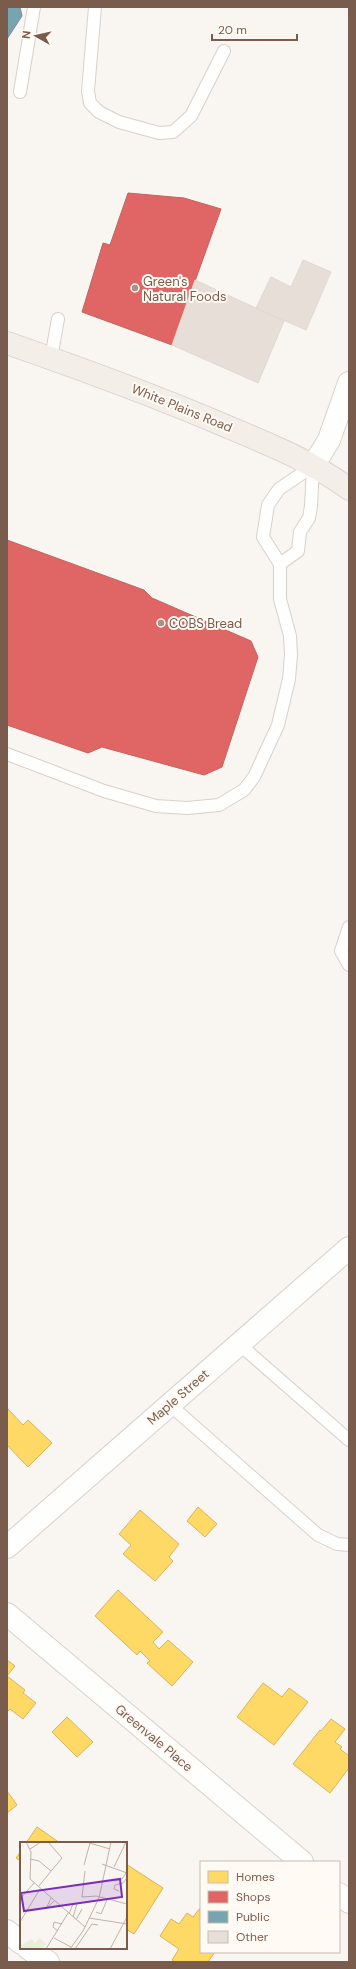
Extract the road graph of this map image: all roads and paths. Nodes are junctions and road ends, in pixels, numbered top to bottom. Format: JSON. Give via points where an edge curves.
{"nodes":[{"id":1,"x":34,"y":7,"type":"edge"},
{"id":2,"x":95,"y":7,"type":"edge"},
{"id":3,"x":224,"y":51,"type":"dead end"},
{"id":4,"x":20,"y":92,"type":"dead end"},
{"id":5,"x":58,"y":319,"type":"dead end"},
{"id":6,"x":7,"y":343,"type":"edge"},
{"id":7,"x":51,"y":358,"type":"junction"},
{"id":8,"x":349,"y":383,"type":"edge"},
{"id":9,"x":313,"y":466,"type":"junction"},
{"id":10,"x":349,"y":489,"type":"edge"},
{"id":11,"x":280,"y":564,"type":"junction"},
{"id":12,"x":7,"y":754,"type":"edge"},
{"id":13,"x":349,"y":927,"type":"edge"},
{"id":14,"x":349,"y":965,"type":"edge"},
{"id":15,"x":349,"y":1248,"type":"edge"},
{"id":16,"x":239,"y":1344,"type":"junction"},
{"id":17,"x":170,"y":1405,"type":"junction"},
{"id":18,"x":349,"y":1440,"type":"edge"},
{"id":19,"x":349,"y":1545,"type":"edge"},
{"id":20,"x":7,"y":1547,"type":"edge"},
{"id":21,"x":7,"y":1614,"type":"edge"},
{"id":22,"x":301,"y":1861,"type":"edge"},
{"id":23,"x":340,"y":1895,"type":"edge"},
{"id":24,"x":349,"y":1902,"type":"edge"},
{"id":25,"x":28,"y":1949,"type":"edge"},
{"id":26,"x":48,"y":1962,"type":"edge"}],
"edges":[{"from":1,"to":4,"type":"lane"},
{"from":2,"to":3,"type":"lane","via":[[88,92],[90,103],[99,112],[119,122],[159,134],[173,132],[191,116]]},
{"from":5,"to":7,"type":"lane"},
{"from":6,"to":7,"type":"main road","name":"White Plains Road"},
{"from":7,"to":9,"type":"main road","name":"White Plains Road","via":[[170,402]]},
{"from":8,"to":9,"type":"street","via":[[329,440]]},
{"from":9,"to":10,"type":"main road","name":"White Plains Road"},
{"from":9,"to":11,"type":"lane","via":[[312,506],[309,518],[300,532],[298,552]]},
{"from":9,"to":11,"type":"lane","via":[[279,489],[268,505],[264,537]]},
{"from":11,"to":12,"type":"lane","via":[[280,599],[290,636],[292,655],[289,679],[278,725],[254,777],[244,790],[219,805],[187,808],[156,806],[104,791]]},
{"from":13,"to":14,"type":"lane","via":[[341,951]]},
{"from":15,"to":16,"type":"street","name":"Maple Street"},
{"from":16,"to":17,"type":"street","name":"Maple Street"},
{"from":16,"to":18,"type":"lane"},
{"from":17,"to":19,"type":"lane","via":[[318,1535],[337,1544]]},
{"from":17,"to":20,"type":"street","name":"Maple Street"},
{"from":21,"to":22,"type":"street","name":"Greenvale Place"},
{"from":23,"to":24,"type":"street"},
{"from":25,"to":26,"type":"street"}]}
